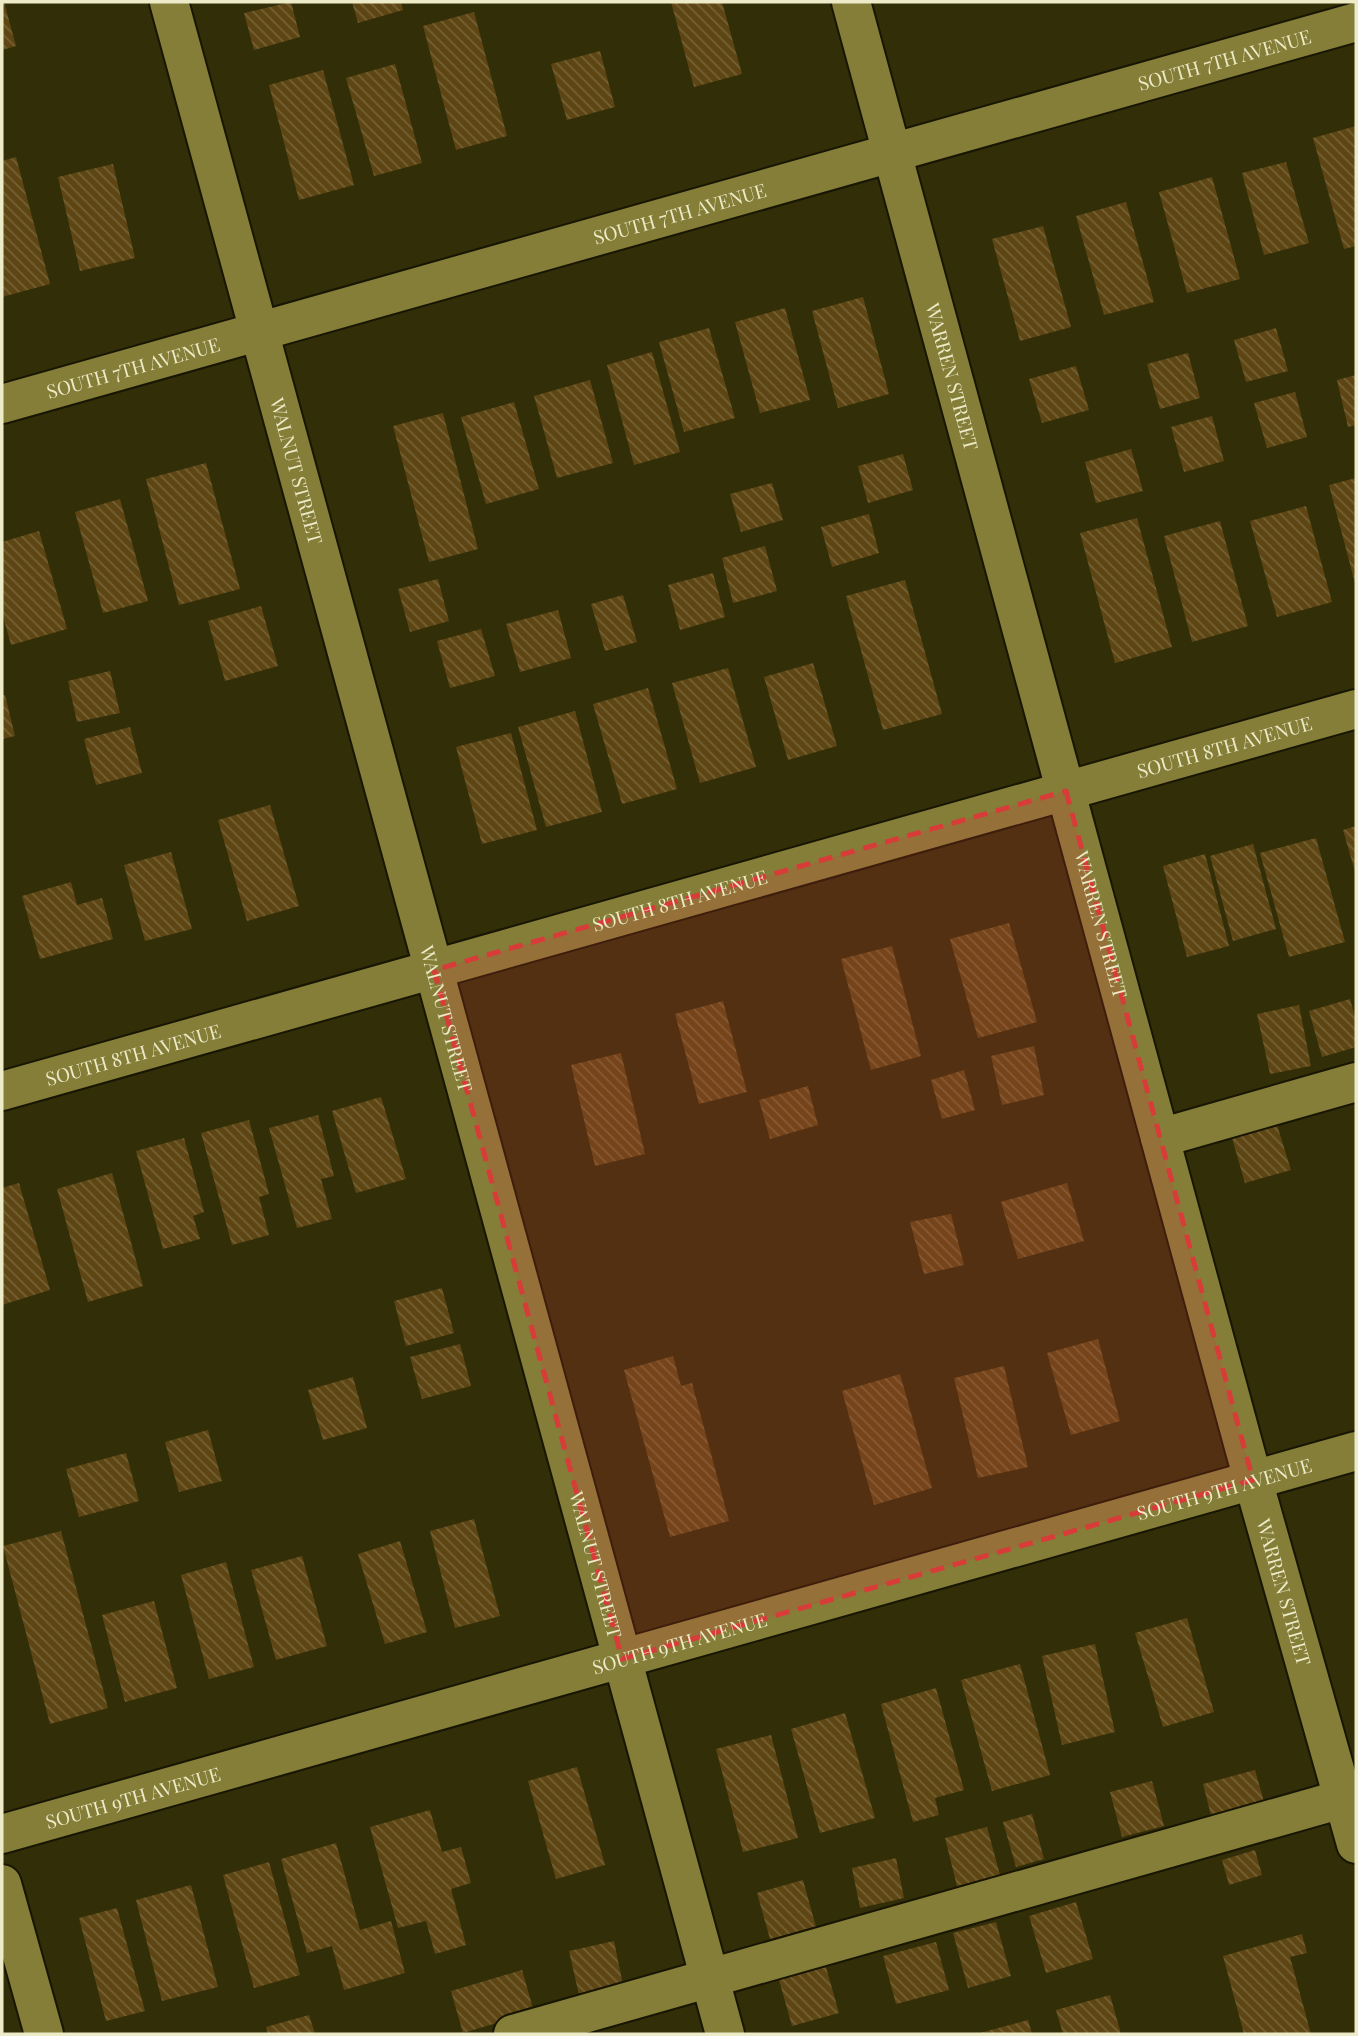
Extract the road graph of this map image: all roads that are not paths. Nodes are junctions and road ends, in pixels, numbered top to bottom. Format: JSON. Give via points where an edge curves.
{"nodes":[{"id":1,"x":169,"y":2,"type":"edge"},
{"id":2,"x":850,"y":2,"type":"edge"},
{"id":3,"x":1356,"y":22,"type":"edge"},
{"id":4,"x":892,"y":152,"type":"junction"},
{"id":5,"x":258,"y":330,"type":"junction"},
{"id":6,"x":2,"y":404,"type":"edge"},
{"id":7,"x":1356,"y":709,"type":"edge"},
{"id":8,"x":1066,"y":791,"type":"junction"},
{"id":9,"x":434,"y":970,"type":"junction"},
{"id":10,"x":1356,"y":1082,"type":"edge"},
{"id":11,"x":2,"y":1091,"type":"edge"},
{"id":12,"x":1160,"y":1138,"type":"junction"},
{"id":13,"x":1356,"y":1451,"type":"edge"},
{"id":14,"x":1253,"y":1480,"type":"junction"},
{"id":15,"x":622,"y":1659,"type":"junction"},
{"id":16,"x":1350,"y":1797,"type":"edge"},
{"id":17,"x":2,"y":1834,"type":"edge"},
{"id":18,"x":1356,"y":1844,"type":"edge"},
{"id":19,"x":2,"y":1884,"type":"edge"},
{"id":20,"x":710,"y":1979,"type":"junction"},
{"id":21,"x":44,"y":2034,"type":"edge"},
{"id":22,"x":513,"y":2034,"type":"edge"},
{"id":23,"x":725,"y":2034,"type":"edge"}],
"edges":[{"from":1,"to":5,"type":"street","name":"WALNUT STREET"},
{"from":2,"to":4,"type":"street","name":"WARREN STREET"},
{"from":3,"to":4,"type":"street","name":"SOUTH 7TH AVENUE"},
{"from":4,"to":5,"type":"street","name":"SOUTH 7TH AVENUE"},
{"from":4,"to":8,"type":"street","name":"WARREN STREET"},
{"from":5,"to":6,"type":"street","name":"SOUTH 7TH AVENUE"},
{"from":5,"to":9,"type":"street","name":"WALNUT STREET"},
{"from":7,"to":8,"type":"street","name":"SOUTH 8TH AVENUE"},
{"from":8,"to":9,"type":"street","name":"SOUTH 8TH AVENUE"},
{"from":8,"to":12,"type":"street","name":"WARREN STREET"},
{"from":9,"to":11,"type":"street","name":"SOUTH 8TH AVENUE"},
{"from":9,"to":15,"type":"street","name":"WALNUT STREET"},
{"from":10,"to":12,"type":"street"},
{"from":12,"to":14,"type":"street","name":"WARREN STREET"},
{"from":13,"to":14,"type":"street","name":"SOUTH 9TH AVENUE"},
{"from":14,"to":15,"type":"street","name":"SOUTH 9TH AVENUE"},
{"from":14,"to":16,"type":"street","name":"WARREN STREET"},
{"from":15,"to":17,"type":"street","name":"SOUTH 9TH AVENUE"},
{"from":15,"to":20,"type":"street","name":"WALNUT STREET"},
{"from":16,"to":18,"type":"street","name":"WARREN STREET"},
{"from":16,"to":20,"type":"street"},
{"from":19,"to":21,"type":"street"},
{"from":20,"to":22,"type":"street"},
{"from":20,"to":23,"type":"street","name":"WALNUT STREET"}]}
